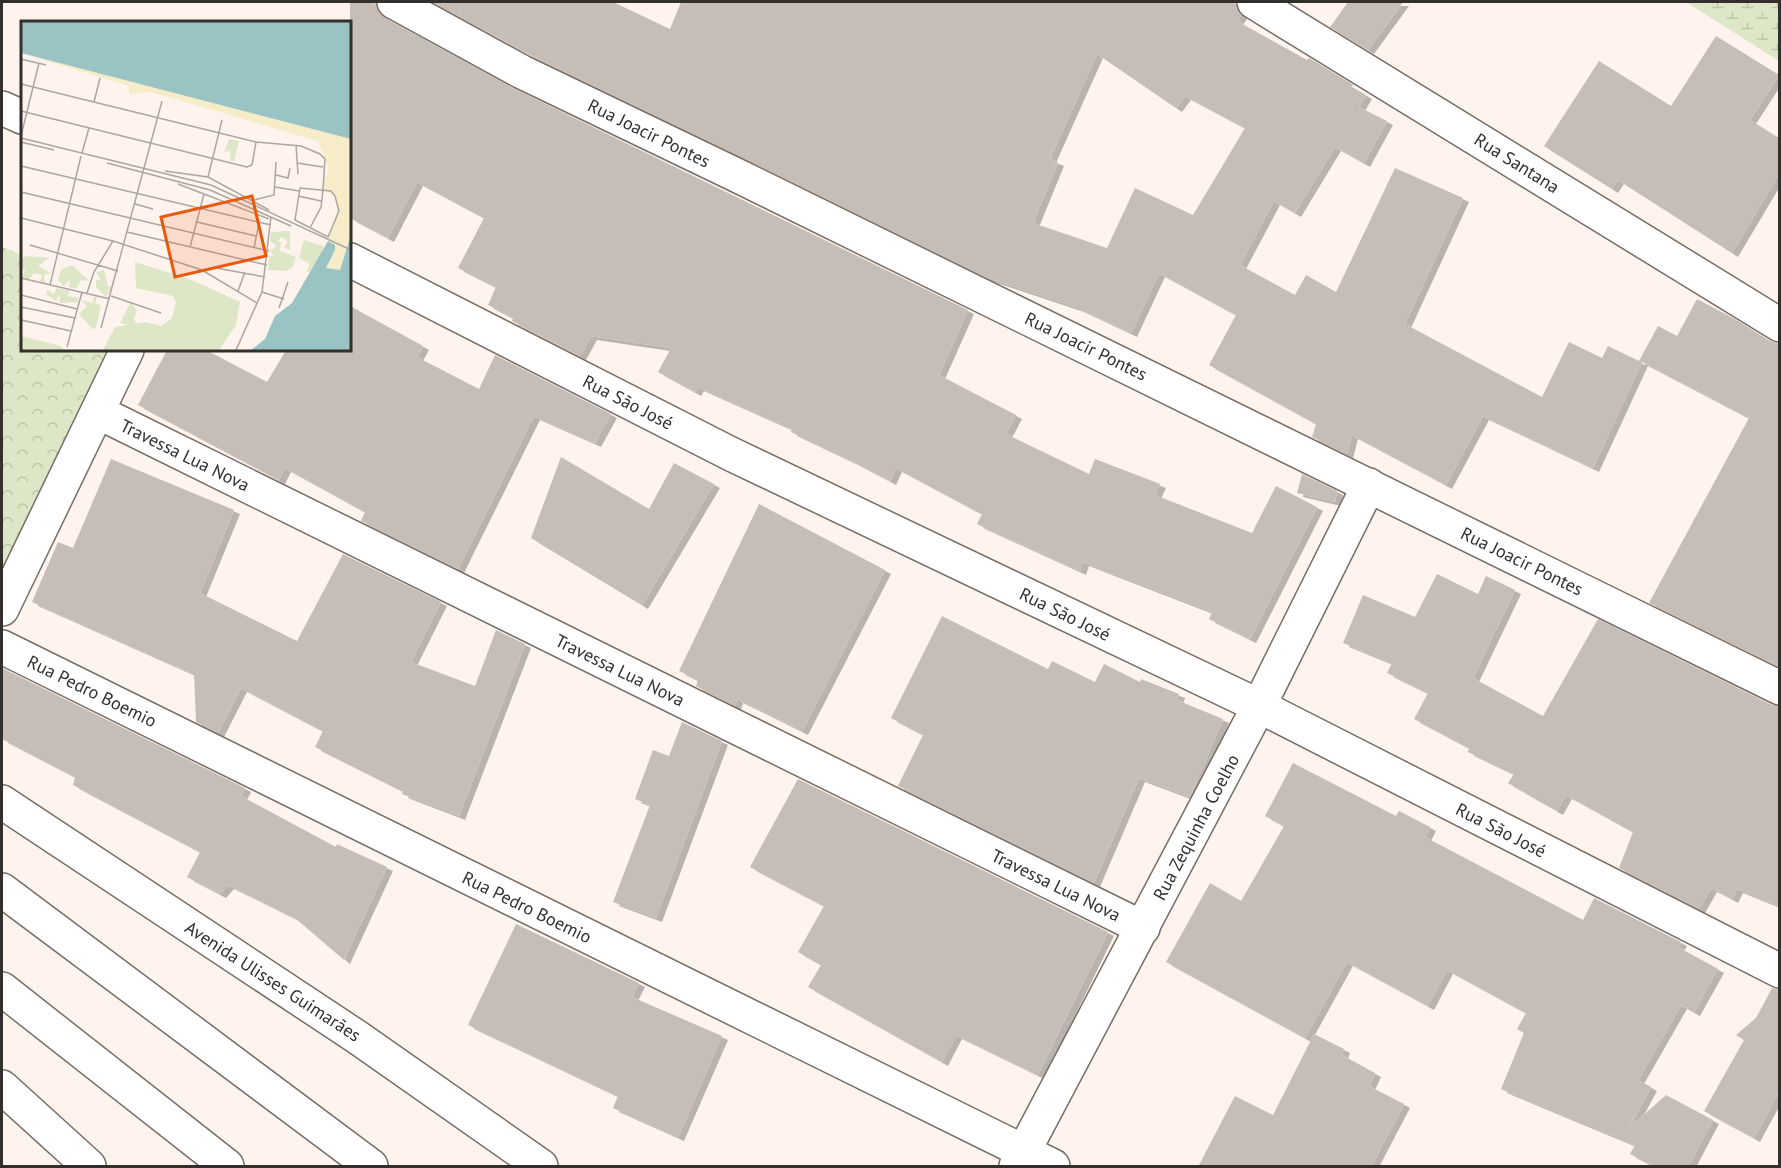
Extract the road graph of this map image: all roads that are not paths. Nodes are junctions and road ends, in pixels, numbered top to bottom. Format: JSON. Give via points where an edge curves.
{"nodes":[{"id":1,"x":394,"y":2,"type":"edge"},
{"id":2,"x":1254,"y":2,"type":"edge"},
{"id":3,"x":2,"y":108,"type":"edge"},
{"id":4,"x":21,"y":117,"type":"edge"},
{"id":5,"x":351,"y":261,"type":"edge"},
{"id":6,"x":1779,"y":325,"type":"edge"},
{"id":7,"x":127,"y":351,"type":"edge"},
{"id":8,"x":98,"y":412,"type":"junction"},
{"id":9,"x":1369,"y":485,"type":"junction"},
{"id":10,"x":2,"y":609,"type":"edge"},
{"id":11,"x":2,"y":647,"type":"edge"},
{"id":12,"x":1779,"y":688,"type":"edge"},
{"id":13,"x":1259,"y":706,"type":"junction"},
{"id":14,"x":2,"y":802,"type":"edge"},
{"id":15,"x":2,"y":890,"type":"edge"},
{"id":16,"x":1143,"y":928,"type":"junction"},
{"id":17,"x":1779,"y":971,"type":"edge"},
{"id":18,"x":2,"y":989,"type":"edge"},
{"id":19,"x":2,"y":1087,"type":"edge"},
{"id":20,"x":1020,"y":1159,"type":"edge"},
{"id":21,"x":89,"y":1167,"type":"edge"},
{"id":22,"x":227,"y":1167,"type":"edge"},
{"id":23,"x":371,"y":1167,"type":"edge"},
{"id":24,"x":541,"y":1167,"type":"edge"},
{"id":25,"x":1053,"y":1167,"type":"edge"}],
"edges":[{"from":1,"to":9,"type":"street","name":"Rua Joacir Pontes","via":[[522,72]]},
{"from":2,"to":6,"type":"street","name":"Rua Santana"},
{"from":3,"to":4,"type":"street"},
{"from":5,"to":13,"type":"street","name":"Rua São José","via":[[731,454]]},
{"from":7,"to":8,"type":"street"},
{"from":8,"to":10,"type":"street"},
{"from":8,"to":16,"type":"street","name":"Travessa Lua Nova"},
{"from":9,"to":12,"type":"street","name":"Rua Joacir Pontes"},
{"from":9,"to":13,"type":"street","name":"Rua Zequinha Coelho"},
{"from":11,"to":20,"type":"street","name":"Rua Pedro Boemio"},
{"from":13,"to":16,"type":"street","name":"Rua Zequinha Coelho"},
{"from":13,"to":17,"type":"street","name":"Rua São José"},
{"from":14,"to":24,"type":"street","name":"Avenida Ulisses Guimarães","via":[[357,1037]]},
{"from":15,"to":23,"type":"street"},
{"from":16,"to":20,"type":"street","name":"Rua Zequinha Coelho"},
{"from":18,"to":22,"type":"street"},
{"from":19,"to":21,"type":"street"},
{"from":20,"to":25,"type":"street","name":"Rua Pedro Boemio"}]}
